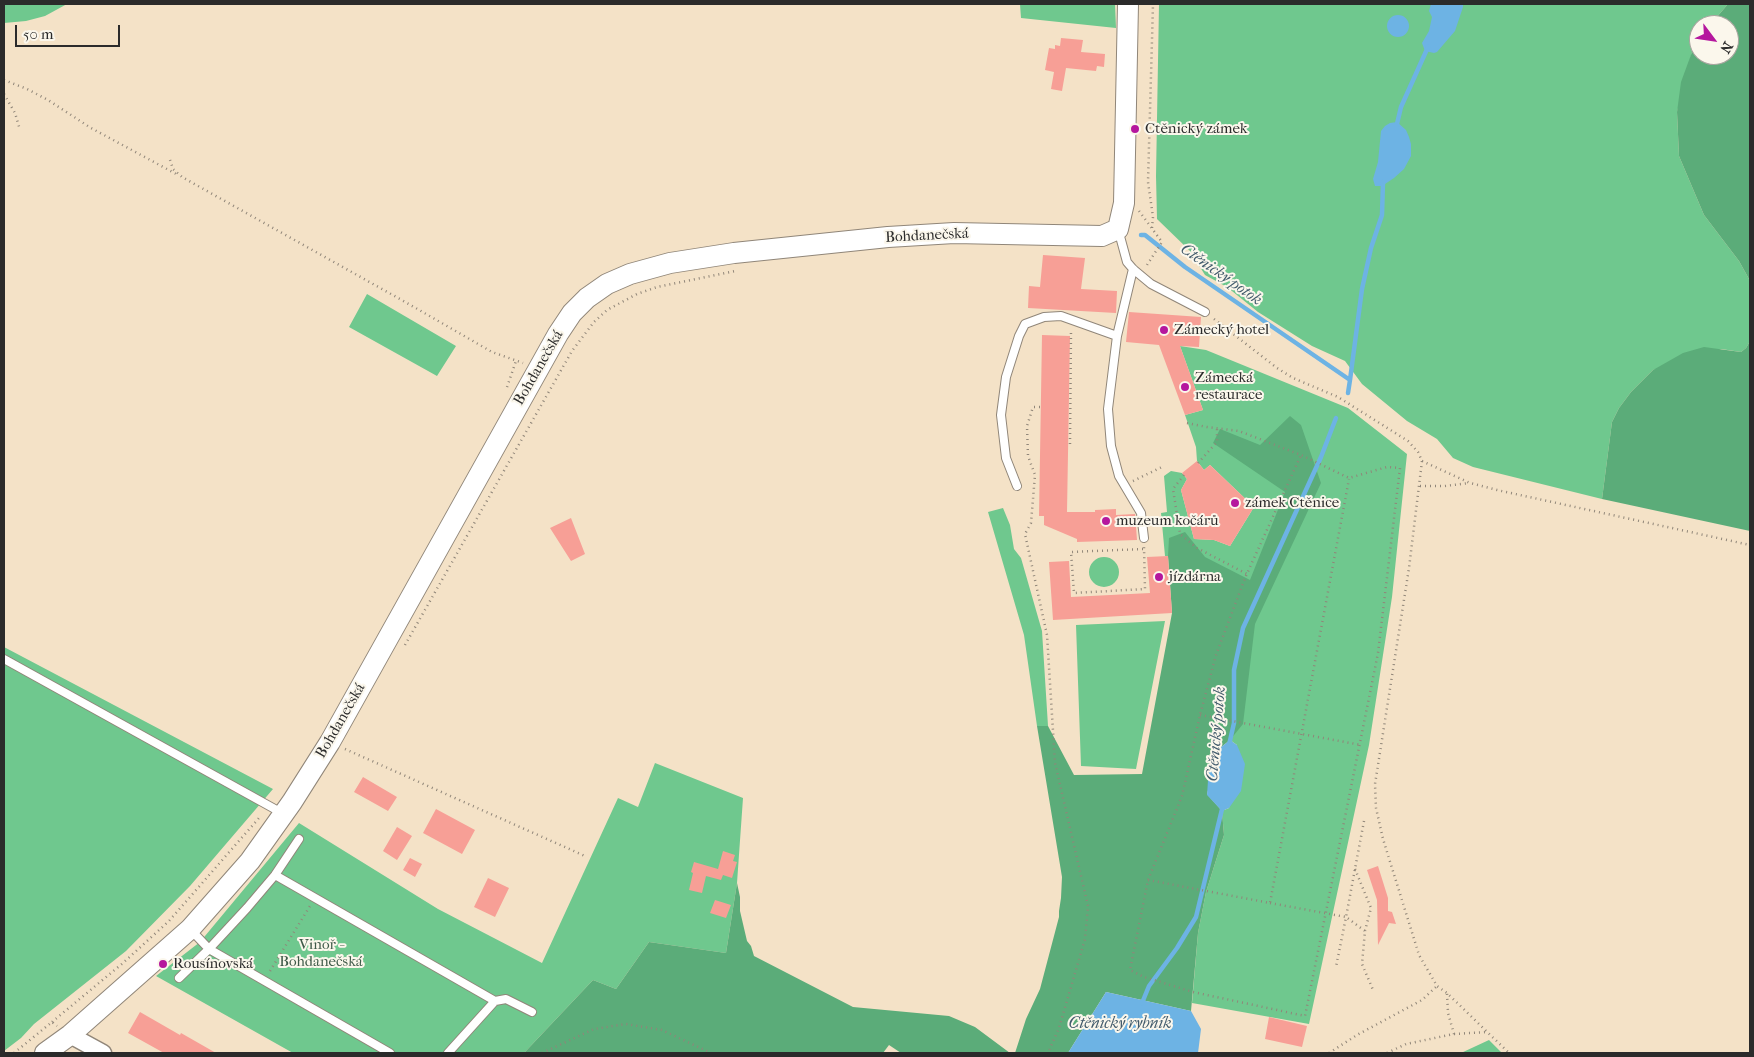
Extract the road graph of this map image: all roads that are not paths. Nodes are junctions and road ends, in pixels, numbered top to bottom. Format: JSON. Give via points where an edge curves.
{"nodes":[{"id":1,"x":1128,"y":4,"type":"edge"},
{"id":2,"x":1118,"y":229,"type":"junction"},
{"id":3,"x":1133,"y":269,"type":"junction"},
{"id":4,"x":1205,"y":312,"type":"road end"},
{"id":5,"x":1117,"y":336,"type":"junction"},
{"id":6,"x":1017,"y":486,"type":"dead end"},
{"id":7,"x":1144,"y":538,"type":"road end"},
{"id":8,"x":4,"y":658,"type":"edge"},
{"id":9,"x":277,"y":810,"type":"junction"},
{"id":10,"x":299,"y":839,"type":"dead end"},
{"id":11,"x":275,"y":875,"type":"junction"},
{"id":12,"x":190,"y":929,"type":"junction"},
{"id":13,"x":209,"y":949,"type":"junction"},
{"id":14,"x":179,"y":978,"type":"dead end"},
{"id":15,"x":495,"y":1000,"type":"junction"},
{"id":16,"x":532,"y":1012,"type":"dead end"},
{"id":17,"x":65,"y":1031,"type":"junction"},
{"id":18,"x":46,"y":1053,"type":"edge"},
{"id":19,"x":103,"y":1053,"type":"edge"},
{"id":20,"x":390,"y":1053,"type":"edge"},
{"id":21,"x":448,"y":1053,"type":"edge"}],
"edges":[{"from":1,"to":2,"type":"street","via":[[1124,203]]},
{"from":2,"to":3,"type":"lane","via":[[1127,262]]},
{"from":2,"to":9,"type":"street","name":"Bohdanečská","via":[[1102,236],[954,234],[888,237],[734,253],[670,263],[607,284],[572,313],[558,334],[330,742]]},
{"from":3,"to":4,"type":"lane","via":[[1151,284]]},
{"from":3,"to":5,"type":"lane"},
{"from":5,"to":6,"type":"lane","via":[[1060,316],[1044,317],[1025,324],[1006,377],[1001,415],[1006,458]]},
{"from":5,"to":7,"type":"lane","via":[[1108,409],[1111,446],[1119,476],[1140,513]]},
{"from":8,"to":9,"type":"lane"},
{"from":9,"to":12,"type":"street","name":"Bohdanečská","via":[[250,860]]},
{"from":10,"to":11,"type":"lane"},
{"from":11,"to":13,"type":"lane"},
{"from":11,"to":15,"type":"lane"},
{"from":12,"to":13,"type":"lane"},
{"from":12,"to":17,"type":"street","name":"Bohdanečská"},
{"from":13,"to":14,"type":"lane"},
{"from":13,"to":20,"type":"lane"},
{"from":15,"to":16,"type":"lane","via":[[506,999]]},
{"from":15,"to":21,"type":"lane"},
{"from":17,"to":18,"type":"street","name":"Bohdanečská"},
{"from":17,"to":19,"type":"street"}]}
